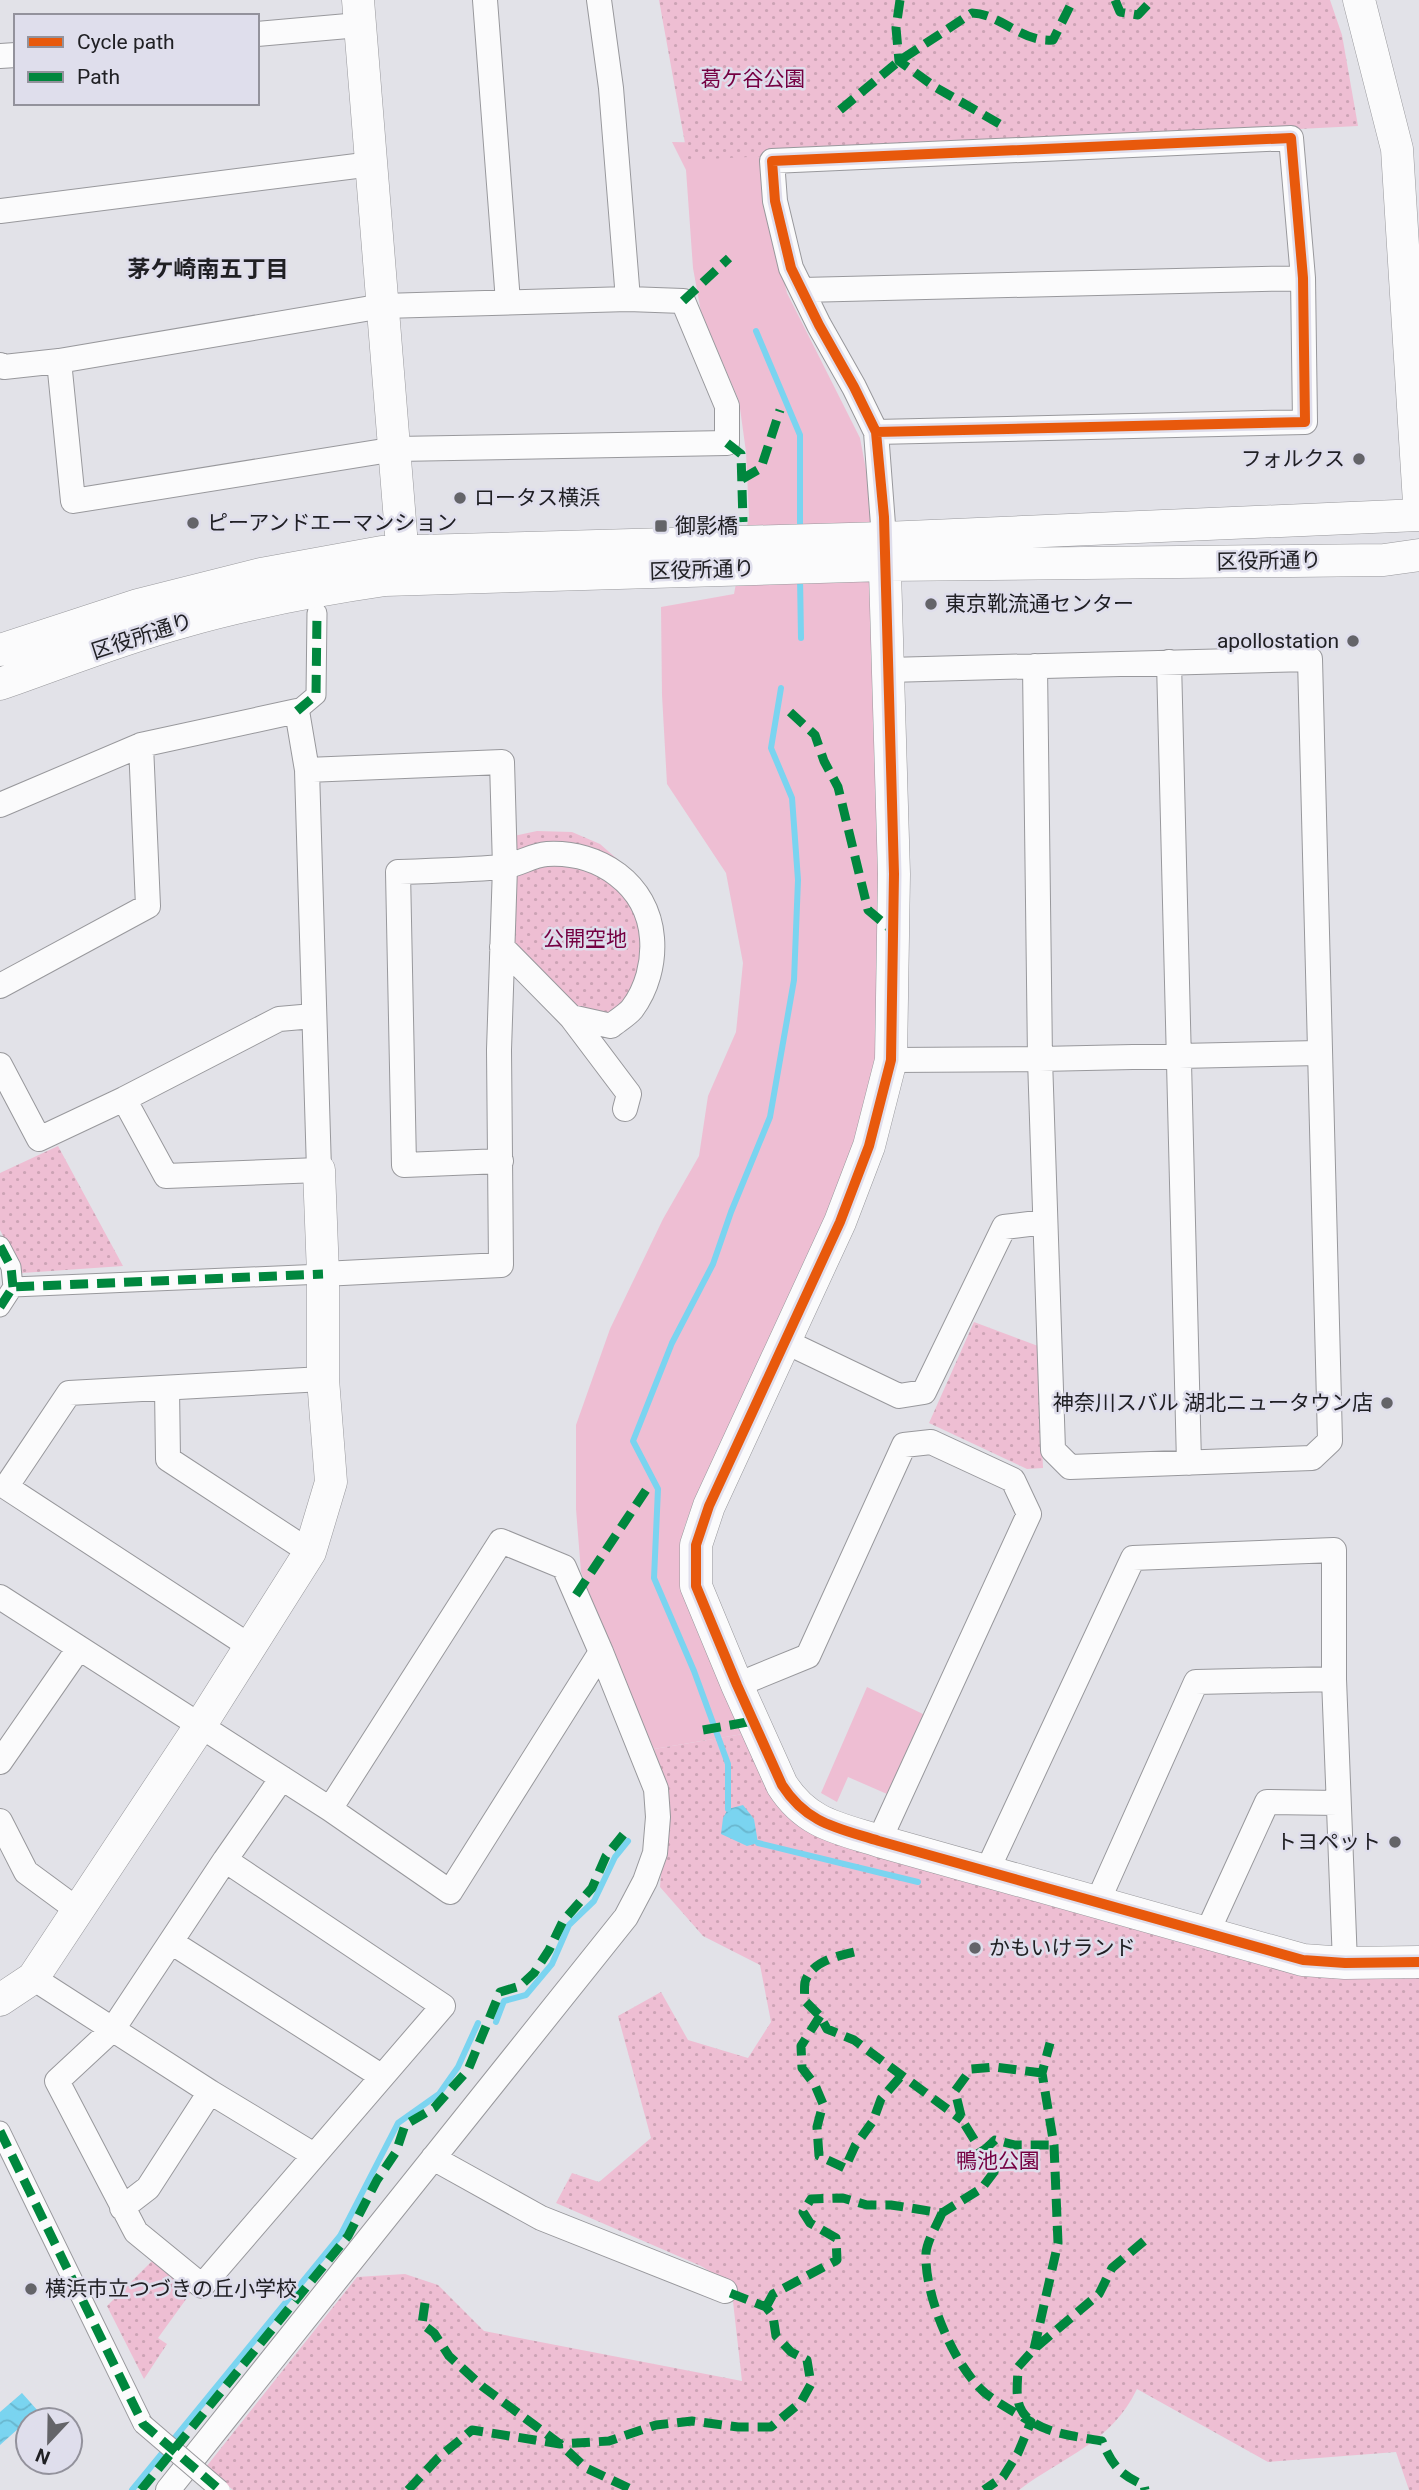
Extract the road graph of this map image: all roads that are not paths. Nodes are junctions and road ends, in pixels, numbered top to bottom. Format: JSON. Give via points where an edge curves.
{"nodes":[{"id":1,"x":485,"y":0,"type":"edge"},
{"id":2,"x":599,"y":0,"type":"edge"},
{"id":3,"x":1359,"y":0,"type":"edge"},
{"id":4,"x":359,"y":13,"type":"edge"},
{"id":5,"x":259,"y":34,"type":"edge"},
{"id":6,"x":372,"y":164,"type":"junction"},
{"id":7,"x":0,"y":211,"type":"edge"},
{"id":8,"x":1303,"y":278,"type":"junction"},
{"id":9,"x":802,"y":290,"type":"junction"},
{"id":10,"x":628,"y":299,"type":"junction"},
{"id":11,"x":508,"y":303,"type":"junction"},
{"id":12,"x":383,"y":306,"type":"junction"},
{"id":13,"x":59,"y":361,"type":"junction"},
{"id":14,"x":0,"y":365,"type":"edge"},
{"id":15,"x":876,"y":432,"type":"junction"},
{"id":16,"x":396,"y":449,"type":"junction"},
{"id":17,"x":1419,"y":503,"type":"edge"},
{"id":18,"x":1419,"y":515,"type":"edge"},
{"id":19,"x":885,"y":552,"type":"junction"},
{"id":20,"x":1419,"y":555,"type":"edge"},
{"id":21,"x":730,"y":556,"type":"junction"},
{"id":22,"x":404,"y":565,"type":"junction"},
{"id":23,"x":317,"y":612,"type":"dead end"},
{"id":24,"x":0,"y":650,"type":"edge"},
{"id":25,"x":1169,"y":662,"type":"junction"},
{"id":26,"x":1035,"y":666,"type":"junction"},
{"id":27,"x":888,"y":670,"type":"junction"},
{"id":28,"x":0,"y":684,"type":"edge"},
{"id":29,"x":298,"y":711,"type":"junction"},
{"id":30,"x":141,"y":745,"type":"junction"},
{"id":31,"x":307,"y":770,"type":"junction"},
{"id":32,"x":0,"y":805,"type":"edge"},
{"id":33,"x":505,"y":867,"type":"junction"},
{"id":34,"x":502,"y":947,"type":"junction"},
{"id":35,"x":0,"y":986,"type":"edge"},
{"id":36,"x":313,"y":1016,"type":"dead end"},
{"id":37,"x":571,"y":1017,"type":"junction"},
{"id":38,"x":1319,"y":1053,"type":"junction"},
{"id":39,"x":1178,"y":1056,"type":"junction"},
{"id":40,"x":1040,"y":1059,"type":"junction"},
{"id":41,"x":891,"y":1060,"type":"junction"},
{"id":42,"x":0,"y":1065,"type":"edge"},
{"id":43,"x":124,"y":1099,"type":"junction"},
{"id":44,"x":625,"y":1109,"type":"dead end"},
{"id":45,"x":501,"y":1161,"type":"junction"},
{"id":46,"x":319,"y":1170,"type":"junction"},
{"id":47,"x":1045,"y":1222,"type":"junction"},
{"id":48,"x":0,"y":1246,"type":"edge"},
{"id":49,"x":323,"y":1274,"type":"junction"},
{"id":50,"x":13,"y":1287,"type":"junction"},
{"id":51,"x":0,"y":1307,"type":"edge"},
{"id":52,"x":784,"y":1341,"type":"junction"},
{"id":53,"x":323,"y":1379,"type":"junction"},
{"id":54,"x":167,"y":1388,"type":"junction"},
{"id":55,"x":1189,"y":1463,"type":"junction"},
{"id":56,"x":310,"y":1552,"type":"junction"},
{"id":57,"x":0,"y":1597,"type":"edge"},
{"id":58,"x":251,"y":1647,"type":"junction"},
{"id":59,"x":79,"y":1648,"type":"junction"},
{"id":60,"x":601,"y":1652,"type":"junction"},
{"id":61,"x":1334,"y":1679,"type":"junction"},
{"id":62,"x":737,"y":1685,"type":"junction"},
{"id":63,"x":200,"y":1726,"type":"junction"},
{"id":64,"x":0,"y":1762,"type":"edge"},
{"id":65,"x":282,"y":1778,"type":"junction"},
{"id":66,"x":1338,"y":1803,"type":"junction"},
{"id":67,"x":330,"y":1809,"type":"junction"},
{"id":68,"x":0,"y":1821,"type":"edge"},
{"id":69,"x":879,"y":1841,"type":"junction"},
{"id":70,"x":225,"y":1860,"type":"junction"},
{"id":71,"x":986,"y":1871,"type":"junction"},
{"id":72,"x":1098,"y":1901,"type":"junction"},
{"id":73,"x":79,"y":1911,"type":"junction"},
{"id":74,"x":1208,"y":1933,"type":"junction"},
{"id":75,"x":171,"y":1942,"type":"junction"},
{"id":76,"x":1419,"y":1962,"type":"edge"},
{"id":77,"x":1345,"y":1963,"type":"junction"},
{"id":78,"x":33,"y":1978,"type":"junction"},
{"id":79,"x":0,"y":2000,"type":"edge"},
{"id":80,"x":113,"y":2029,"type":"junction"},
{"id":81,"x":381,"y":2076,"type":"junction"},
{"id":82,"x":210,"y":2092,"type":"junction"},
{"id":83,"x":0,"y":2131,"type":"edge"},
{"id":84,"x":314,"y":2155,"type":"junction"},
{"id":85,"x":433,"y":2158,"type":"junction"},
{"id":86,"x":122,"y":2208,"type":"junction"},
{"id":87,"x":725,"y":2291,"type":"dead end"},
{"id":88,"x":168,"y":2490,"type":"edge"},
{"id":89,"x":220,"y":2490,"type":"edge"}],
"edges":[{"from":1,"to":11,"type":"street"},
{"from":2,"to":10,"type":"street"},
{"from":3,"to":17,"type":"street","via":[[1397,149]]},
{"from":4,"to":5,"type":"street"},
{"from":4,"to":6,"type":"street"},
{"from":6,"to":7,"type":"street"},
{"from":6,"to":12,"type":"street"},
{"from":8,"to":9,"type":"street"},
{"from":8,"to":9,"type":"street","via":[[1291,138],[772,161],[775,201],[791,268]]},
{"from":8,"to":15,"type":"street","via":[[1305,422]]},
{"from":9,"to":15,"type":"street"},
{"from":10,"to":11,"type":"street"},
{"from":10,"to":16,"type":"street","via":[[683,301],[727,406],[727,443]]},
{"from":11,"to":12,"type":"street"},
{"from":12,"to":13,"type":"street"},
{"from":12,"to":16,"type":"street"},
{"from":13,"to":14,"type":"street"},
{"from":13,"to":16,"type":"street","via":[[73,501]]},
{"from":15,"to":19,"type":"street"},
{"from":16,"to":22,"type":"street"},
{"from":18,"to":19,"type":"street","name":"区役所通り"},
{"from":19,"to":20,"type":"street","name":"区役所通り","via":[[894,548],[929,556],[938,564],[1384,560]]},
{"from":19,"to":21,"type":"street","name":"区役所通り"},
{"from":19,"to":21,"type":"street","name":"区役所通り","via":[[833,539]]},
{"from":19,"to":27,"type":"street"},
{"from":21,"to":22,"type":"street","name":"区役所通り"},
{"from":22,"to":24,"type":"street","name":"区役所通り","via":[[334,559],[261,574],[138,605]]},
{"from":22,"to":28,"type":"street","name":"区役所通り","via":[[338,587],[180,622]]},
{"from":23,"to":29,"type":"street","via":[[317,695]]},
{"from":25,"to":26,"type":"street"},
{"from":25,"to":38,"type":"street","via":[[1310,659]]},
{"from":25,"to":39,"type":"street"},
{"from":26,"to":27,"type":"street"},
{"from":26,"to":40,"type":"street"},
{"from":27,"to":41,"type":"street","via":[[894,874]]},
{"from":29,"to":30,"type":"street"},
{"from":29,"to":31,"type":"street"},
{"from":30,"to":32,"type":"street"},
{"from":30,"to":35,"type":"street","via":[[148,906]]},
{"from":31,"to":33,"type":"street","via":[[502,762]]},
{"from":31,"to":46,"type":"street"},
{"from":33,"to":34,"type":"street"},
{"from":33,"to":37,"type":"street","via":[[544,854],[572,855],[598,862],[621,876],[639,896],[651,924],[653,955],[646,983],[631,1010],[611,1026]]},
{"from":33,"to":45,"type":"street","via":[[398,872],[404,1165]]},
{"from":34,"to":37,"type":"street"},
{"from":34,"to":45,"type":"street"},
{"from":36,"to":43,"type":"street","via":[[279,1019]]},
{"from":37,"to":44,"type":"street","via":[[629,1094]]},
{"from":38,"to":39,"type":"street"},
{"from":38,"to":55,"type":"street","via":[[1330,1441],[1312,1458]]},
{"from":39,"to":40,"type":"street"},
{"from":39,"to":55,"type":"street"},
{"from":40,"to":41,"type":"street"},
{"from":40,"to":47,"type":"street"},
{"from":41,"to":52,"type":"street","via":[[869,1146],[845,1210]]},
{"from":42,"to":43,"type":"street","via":[[39,1139]]},
{"from":43,"to":46,"type":"street","via":[[166,1176]]},
{"from":45,"to":49,"type":"street","via":[[500,1265]]},
{"from":46,"to":49,"type":"street"},
{"from":47,"to":52,"type":"street","via":[[1004,1227],[924,1392],[899,1396]]},
{"from":47,"to":55,"type":"street","via":[[1054,1450],[1070,1466]]},
{"from":48,"to":50,"type":"street","via":[[11,1267]]},
{"from":49,"to":50,"type":"street"},
{"from":49,"to":53,"type":"street"},
{"from":50,"to":51,"type":"street"},
{"from":52,"to":62,"type":"street","via":[[709,1506],[696,1545],[696,1586]]},
{"from":53,"to":54,"type":"street"},
{"from":53,"to":56,"type":"street","via":[[331,1482]]},
{"from":54,"to":56,"type":"street","via":[[168,1459]]},
{"from":54,"to":58,"type":"street","via":[[69,1393],[6,1487]]},
{"from":56,"to":58,"type":"street"},
{"from":57,"to":59,"type":"street"},
{"from":58,"to":63,"type":"street"},
{"from":59,"to":63,"type":"street"},
{"from":59,"to":64,"type":"street"},
{"from":60,"to":67,"type":"street","via":[[450,1892]]},
{"from":60,"to":67,"type":"street","via":[[564,1567],[500,1541]]},
{"from":60,"to":85,"type":"street","via":[[656,1789],[655,1853],[626,1917]]},
{"from":61,"to":66,"type":"street"},
{"from":61,"to":71,"type":"street","via":[[1334,1550],[1133,1558]]},
{"from":61,"to":72,"type":"street","via":[[1196,1682]]},
{"from":62,"to":69,"type":"street","via":[[792,1800],[818,1821]]},
{"from":62,"to":69,"type":"street","via":[[808,1656],[904,1445],[931,1442],[1013,1480],[1029,1514]]},
{"from":63,"to":65,"type":"street"},
{"from":63,"to":73,"type":"street"},
{"from":65,"to":67,"type":"street"},
{"from":65,"to":70,"type":"street"},
{"from":66,"to":74,"type":"street","via":[[1268,1802]]},
{"from":66,"to":77,"type":"street"},
{"from":68,"to":73,"type":"street","via":[[26,1872]]},
{"from":69,"to":71,"type":"street"},
{"from":70,"to":75,"type":"street"},
{"from":70,"to":81,"type":"street","via":[[443,2006]]},
{"from":71,"to":72,"type":"street"},
{"from":72,"to":74,"type":"street"},
{"from":73,"to":78,"type":"street"},
{"from":74,"to":77,"type":"street","via":[[1303,1960]]},
{"from":75,"to":80,"type":"street"},
{"from":75,"to":81,"type":"street"},
{"from":76,"to":77,"type":"street"},
{"from":78,"to":79,"type":"street"},
{"from":78,"to":80,"type":"street"},
{"from":80,"to":82,"type":"street"},
{"from":80,"to":86,"type":"street","via":[[57,2081]]},
{"from":81,"to":84,"type":"street"},
{"from":82,"to":84,"type":"street"},
{"from":82,"to":86,"type":"street","via":[[148,2188]]},
{"from":83,"to":89,"type":"street","bridge":true,"via":[[144,2424]]},
{"from":84,"to":86,"type":"street","via":[[202,2287],[136,2232]]},
{"from":85,"to":87,"type":"street","via":[[541,2218]]},
{"from":85,"to":88,"type":"street"}]}
